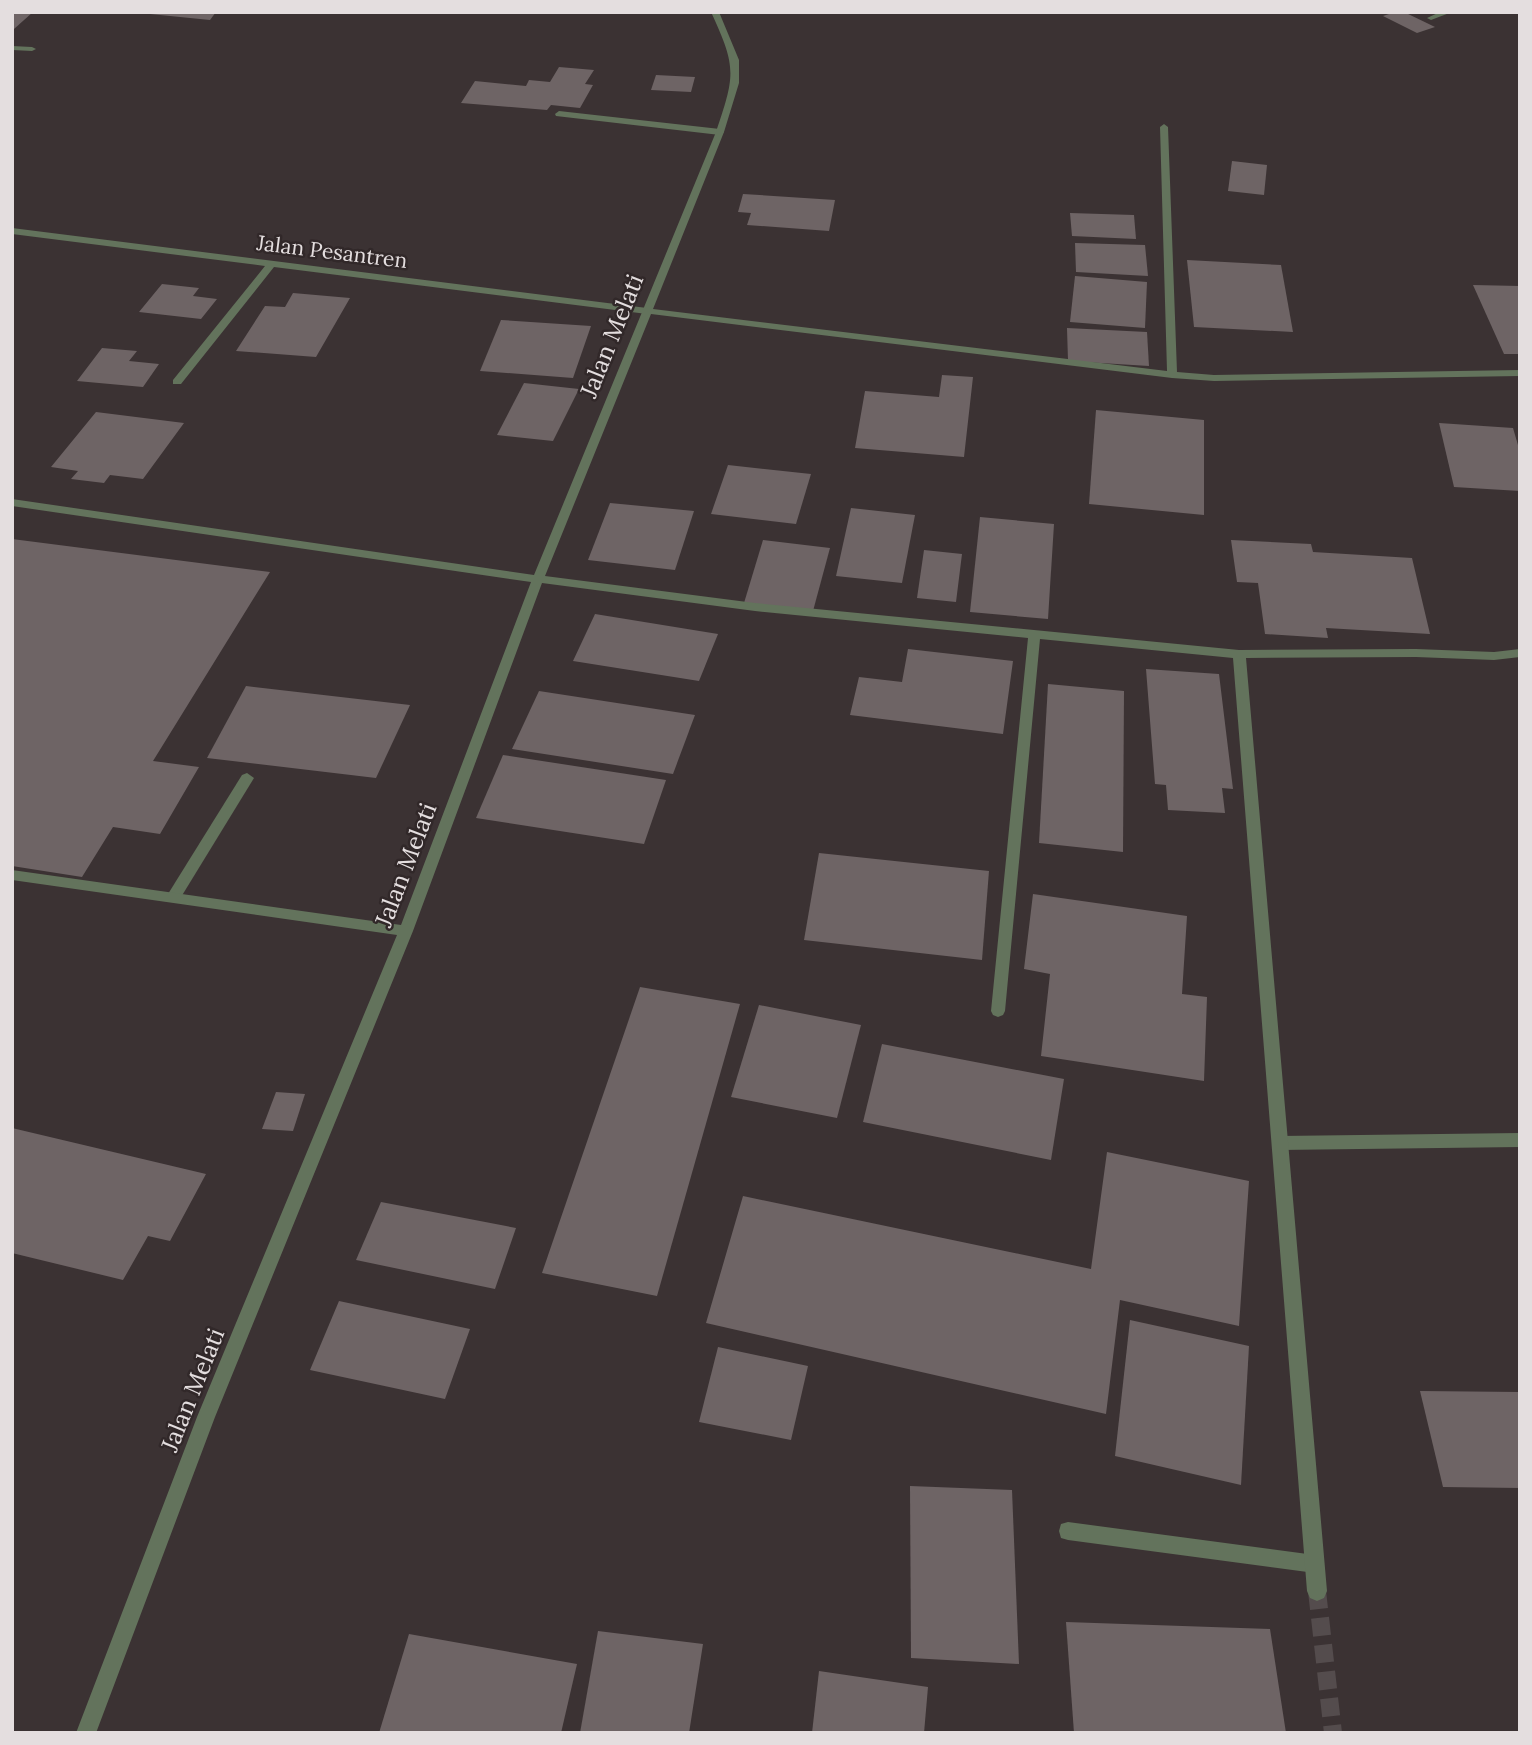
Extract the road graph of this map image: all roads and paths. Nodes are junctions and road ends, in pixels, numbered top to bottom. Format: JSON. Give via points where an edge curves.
{"nodes":[{"id":1,"x":715,"y":12,"type":"edge"},
{"id":2,"x":1448,"y":12,"type":"edge"},
{"id":3,"x":1432,"y":18,"type":"dead end"},
{"id":4,"x":12,"y":48,"type":"edge"},
{"id":5,"x":32,"y":49,"type":"dead end"},
{"id":6,"x":559,"y":114,"type":"dead end"},
{"id":7,"x":1164,"y":127,"type":"dead end"},
{"id":8,"x":720,"y":132,"type":"junction"},
{"id":9,"x":12,"y":232,"type":"edge"},
{"id":10,"x":271,"y":264,"type":"junction"},
{"id":11,"x":647,"y":311,"type":"junction"},
{"id":12,"x":1520,"y":373,"type":"edge"},
{"id":13,"x":1172,"y":375,"type":"junction"},
{"id":14,"x":177,"y":382,"type":"dead end"},
{"id":15,"x":12,"y":502,"type":"edge"},
{"id":16,"x":538,"y":579,"type":"junction"},
{"id":17,"x":1034,"y":634,"type":"junction"},
{"id":18,"x":1520,"y":653,"type":"edge"},
{"id":19,"x":1239,"y":654,"type":"junction"},
{"id":20,"x":247,"y":778,"type":"dead end"},
{"id":21,"x":12,"y":875,"type":"edge"},
{"id":22,"x":173,"y":898,"type":"junction"},
{"id":23,"x":406,"y":931,"type":"junction"},
{"id":24,"x":998,"y":1011,"type":"dead end"},
{"id":25,"x":1520,"y":1140,"type":"edge"},
{"id":26,"x":1280,"y":1143,"type":"junction"},
{"id":27,"x":1068,"y":1531,"type":"dead end"},
{"id":28,"x":1315,"y":1564,"type":"junction"},
{"id":29,"x":1317,"y":1591,"type":"tunnel mouth"},
{"id":30,"x":86,"y":1733,"type":"edge"}],
"edges":[{"from":1,"to":8,"type":"street","name":"Jalan Melati","via":[[736,57],[738,77]]},
{"from":2,"to":3,"type":"street"},
{"from":4,"to":5,"type":"street"},
{"from":6,"to":8,"type":"street"},
{"from":7,"to":13,"type":"street"},
{"from":8,"to":11,"type":"street","name":"Jalan Melati"},
{"from":9,"to":10,"type":"street","name":"Jalan Pesantren"},
{"from":10,"to":11,"type":"street","name":"Jalan Pesantren"},
{"from":10,"to":14,"type":"street"},
{"from":11,"to":13,"type":"street","name":"Jalan Pesantren"},
{"from":11,"to":16,"type":"street","name":"Jalan Melati"},
{"from":12,"to":13,"type":"street","name":"Jalan Pesantren"},
{"from":15,"to":16,"type":"street"},
{"from":16,"to":17,"type":"street","via":[[755,607]]},
{"from":16,"to":23,"type":"street","name":"Jalan Melati"},
{"from":17,"to":19,"type":"street"},
{"from":17,"to":24,"type":"street"},
{"from":18,"to":19,"type":"street"},
{"from":19,"to":26,"type":"street"},
{"from":20,"to":22,"type":"street"},
{"from":21,"to":22,"type":"street"},
{"from":22,"to":23,"type":"street"},
{"from":23,"to":30,"type":"street","name":"Jalan Melati","via":[[206,1416]]},
{"from":25,"to":26,"type":"street"},
{"from":26,"to":28,"type":"street"},
{"from":27,"to":28,"type":"street"},
{"from":28,"to":29,"type":"street"}]}
